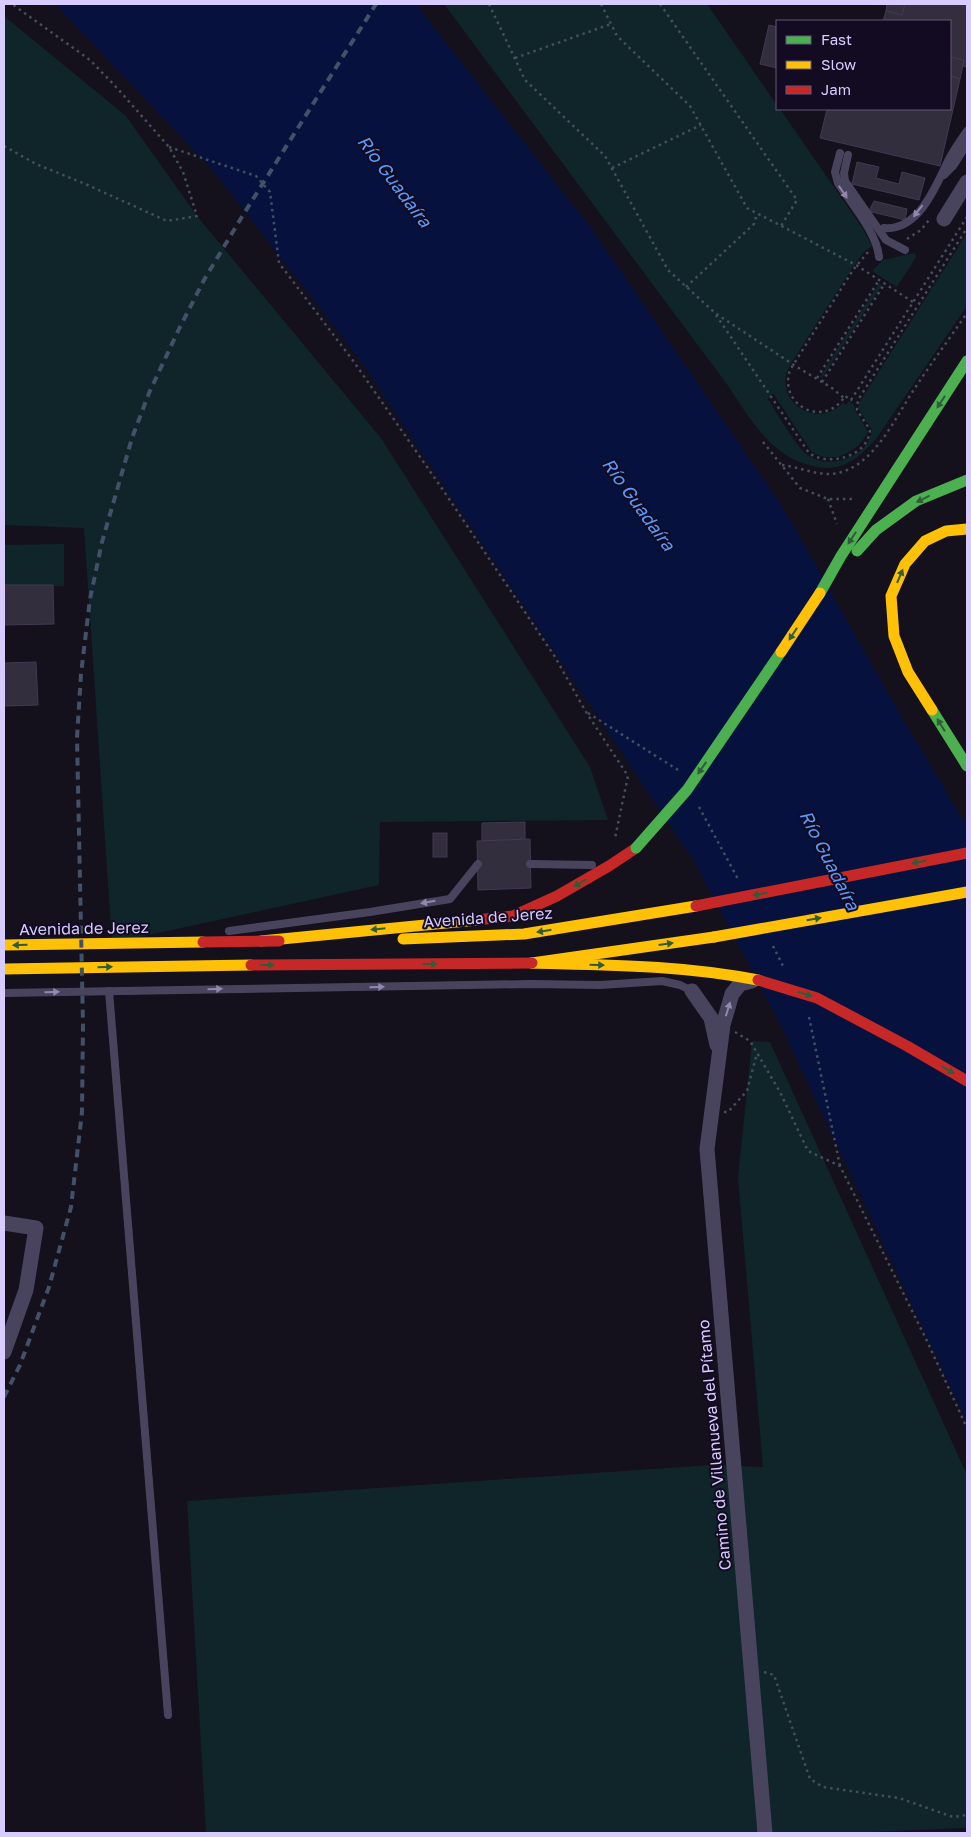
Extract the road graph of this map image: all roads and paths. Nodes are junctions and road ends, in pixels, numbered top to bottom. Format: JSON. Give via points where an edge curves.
{"nodes":[{"id":1,"x":12,"y":4,"type":"edge"},
{"id":2,"x":489,"y":4,"type":"edge"},
{"id":3,"x":601,"y":4,"type":"edge"},
{"id":4,"x":660,"y":4,"type":"edge"},
{"id":5,"x":611,"y":24,"type":"junction"},
{"id":6,"x":515,"y":58,"type":"junction"},
{"id":7,"x":701,"y":125,"type":"junction"},
{"id":8,"x":967,"y":131,"type":"edge"},
{"id":9,"x":967,"y":144,"type":"edge"},
{"id":10,"x":4,"y":146,"type":"edge"},
{"id":11,"x":169,"y":148,"type":"junction"},
{"id":12,"x":840,"y":153,"type":"dead end"},
{"id":13,"x":848,"y":155,"type":"dead end"},
{"id":14,"x":612,"y":168,"type":"junction"},
{"id":15,"x":941,"y":178,"type":"junction"},
{"id":16,"x":967,"y":182,"type":"edge"},
{"id":17,"x":757,"y":214,"type":"junction"},
{"id":18,"x":967,"y":217,"type":"edge"},
{"id":19,"x":944,"y":219,"type":"dead end"},
{"id":20,"x":781,"y":226,"type":"junction"},
{"id":21,"x":884,"y":228,"type":"dead end"},
{"id":22,"x":967,"y":228,"type":"edge"},
{"id":23,"x":873,"y":248,"type":"dead end"},
{"id":24,"x":905,"y":250,"type":"dead end"},
{"id":25,"x":879,"y":257,"type":"dead end"},
{"id":26,"x":856,"y":265,"type":"junction"},
{"id":27,"x":880,"y":280,"type":"junction"},
{"id":28,"x":885,"y":284,"type":"junction"},
{"id":29,"x":686,"y":287,"type":"junction"},
{"id":30,"x":913,"y":302,"type":"junction"},
{"id":31,"x":967,"y":312,"type":"edge"},
{"id":32,"x":715,"y":313,"type":"junction"},
{"id":33,"x":967,"y":361,"type":"edge"},
{"id":34,"x":793,"y":364,"type":"junction"},
{"id":35,"x":817,"y":378,"type":"junction"},
{"id":36,"x":822,"y":382,"type":"junction"},
{"id":37,"x":844,"y":398,"type":"junction"},
{"id":38,"x":851,"y":400,"type":"junction"},
{"id":39,"x":857,"y":404,"type":"junction"},
{"id":40,"x":763,"y":442,"type":"dead end"},
{"id":41,"x":782,"y":465,"type":"junction"},
{"id":42,"x":967,"y":480,"type":"edge"},
{"id":43,"x":828,"y":500,"type":"dead end"},
{"id":44,"x":967,"y":529,"type":"edge"},
{"id":45,"x":820,"y":593,"type":"junction"},
{"id":46,"x":967,"y":766,"type":"edge"},
{"id":47,"x":614,"y":839,"type":"dead end"},
{"id":48,"x":967,"y":853,"type":"edge"},
{"id":49,"x":478,"y":864,"type":"dead end"},
{"id":50,"x":530,"y":864,"type":"dead end"},
{"id":51,"x":609,"y":866,"type":"junction"},
{"id":52,"x":967,"y":892,"type":"edge"},
{"id":53,"x":225,"y":931,"type":"dead end"},
{"id":54,"x":206,"y":934,"type":"dead end"},
{"id":55,"x":261,"y":941,"type":"junction"},
{"id":56,"x":138,"y":943,"type":"junction"},
{"id":57,"x":4,"y":945,"type":"edge"},
{"id":58,"x":531,"y":963,"type":"junction"},
{"id":59,"x":4,"y":969,"type":"edge"},
{"id":60,"x":722,"y":973,"type":"junction"},
{"id":61,"x":758,"y":980,"type":"junction"},
{"id":62,"x":662,"y":981,"type":"junction"},
{"id":63,"x":109,"y":991,"type":"junction"},
{"id":64,"x":692,"y":991,"type":"joint"},
{"id":65,"x":4,"y":993,"type":"edge"},
{"id":66,"x":723,"y":1025,"type":"junction"},
{"id":67,"x":718,"y":1053,"type":"junction"},
{"id":68,"x":757,"y":1053,"type":"junction"},
{"id":69,"x":967,"y":1081,"type":"edge"},
{"id":70,"x":711,"y":1113,"type":"junction"},
{"id":71,"x":4,"y":1223,"type":"edge"},
{"id":72,"x":4,"y":1350,"type":"edge"},
{"id":73,"x":967,"y":1428,"type":"edge"},
{"id":74,"x":751,"y":1668,"type":"junction"},
{"id":75,"x":168,"y":1714,"type":"dead end"},
{"id":76,"x":967,"y":1815,"type":"edge"},
{"id":77,"x":766,"y":1833,"type":"edge"}],
"edges":[{"from":1,"to":11,"type":"path","via":[[90,60]]},
{"from":2,"to":6,"type":"path"},
{"from":3,"to":5,"type":"path"},
{"from":4,"to":20,"type":"path","via":[[797,200]]},
{"from":5,"to":6,"type":"path"},
{"from":5,"to":7,"type":"path","via":[[617,36],[690,106]]},
{"from":6,"to":14,"type":"path","via":[[528,83],[602,153]]},
{"from":7,"to":14,"type":"path"},
{"from":7,"to":17,"type":"path","via":[[747,208]]},
{"from":8,"to":15,"type":"lane"},
{"from":9,"to":15,"type":"lane"},
{"from":10,"to":11,"type":"path","via":[[36,164],[167,221],[197,216],[182,172]]},
{"from":11,"to":47,"type":"path","via":[[256,176],[270,192],[279,262],[443,490],[555,657],[628,776]]},
{"from":12,"to":25,"type":"lane","one_way":true,"via":[[835,177],[878,246]]},
{"from":13,"to":24,"type":"lane","via":[[845,180],[886,240]]},
{"from":14,"to":29,"type":"path","via":[[666,267]]},
{"from":15,"to":21,"type":"lane","one_way":true,"via":[[908,223]]},
{"from":16,"to":19,"type":"street"},
{"from":17,"to":20,"type":"path"},
{"from":17,"to":29,"type":"path","via":[[754,224]]},
{"from":18,"to":30,"type":"path"},
{"from":20,"to":26,"type":"path"},
{"from":22,"to":39,"type":"path"},
{"from":23,"to":26,"type":"path"},
{"from":26,"to":27,"type":"path"},
{"from":26,"to":34,"type":"path"},
{"from":27,"to":28,"type":"path"},
{"from":27,"to":35,"type":"path"},
{"from":28,"to":30,"type":"path"},
{"from":28,"to":36,"type":"path"},
{"from":29,"to":32,"type":"path"},
{"from":30,"to":38,"type":"path"},
{"from":31,"to":41,"type":"path","via":[[886,434],[862,461],[830,474]]},
{"from":32,"to":34,"type":"path"},
{"from":32,"to":39,"type":"path","via":[[812,455],[835,459],[861,447],[870,432],[857,410]]},
{"from":33,"to":45,"type":"main road","one_way":true},
{"from":34,"to":35,"type":"path"},
{"from":34,"to":37,"type":"path","via":[[788,385],[791,396],[802,407],[816,412],[828,410]]},
{"from":35,"to":36,"type":"path"},
{"from":36,"to":37,"type":"path"},
{"from":37,"to":38,"type":"path"},
{"from":38,"to":39,"type":"path"},
{"from":40,"to":41,"type":"path"},
{"from":41,"to":43,"type":"path","via":[[800,488]]},
{"from":42,"to":45,"type":"main road","one_way":true,"via":[[916,501],[876,530]]},
{"from":46,"to":44,"type":"main road","one_way":true,"via":[[908,672],[894,636],[891,596],[905,564],[925,541],[946,531]]},
{"from":45,"to":51,"type":"main road","one_way":true,"bridge":true,"via":[[687,790],[636,848]]},
{"from":48,"to":55,"type":"main road","name":"Avenida de Jerez","one_way":true,"bridge":true,"via":[[696,906],[524,934]]},
{"from":49,"to":53,"type":"lane","one_way":true,"via":[[450,898]]},
{"from":50,"to":51,"type":"lane"},
{"from":51,"to":55,"type":"main road","one_way":true,"via":[[557,896],[513,916]]},
{"from":58,"to":52,"type":"main road","one_way":true,"bridge":true,"via":[[714,937]]},
{"from":54,"to":56,"type":"lane"},
{"from":55,"to":56,"type":"main road","name":"Avenida de Jerez"},
{"from":56,"to":57,"type":"main road","name":"Avenida de Jerez","one_way":true},
{"from":59,"to":58,"type":"main road","one_way":true},
{"from":58,"to":60,"type":"main road","one_way":true,"via":[[663,967]]},
{"from":60,"to":61,"type":"main road"},
{"from":60,"to":62,"type":"lane"},
{"from":66,"to":61,"type":"street","one_way":true,"via":[[732,994],[740,984]]},
{"from":61,"to":69,"type":"main road","one_way":true,"bridge":true,"via":[[817,998]]},
{"from":63,"to":62,"type":"lane","one_way":true,"via":[[600,985]]},
{"from":62,"to":64,"type":"lane"},
{"from":65,"to":63,"type":"lane","one_way":true},
{"from":63,"to":75,"type":"lane"},
{"from":64,"to":67,"type":"street","via":[[711,1018]]},
{"from":66,"to":67,"type":"street"},
{"from":66,"to":68,"type":"path","via":[[750,1041]]},
{"from":67,"to":70,"type":"street","name":"Camino de Villanueva del Pítamo"},
{"from":68,"to":70,"type":"path","via":[[747,1091],[728,1112]]},
{"from":68,"to":73,"type":"path","via":[[808,1150],[840,1166]]},
{"from":70,"to":74,"type":"street","name":"Camino de Villanueva del Pítamo","via":[[707,1149]]},
{"from":71,"to":72,"type":"street","via":[[36,1228],[26,1290]]},
{"from":74,"to":76,"type":"path","via":[[774,1676],[810,1779],[823,1787],[899,1798],[953,1817]]},
{"from":74,"to":77,"type":"street","name":"Camino de Villanueva del Pítamo"}]}
